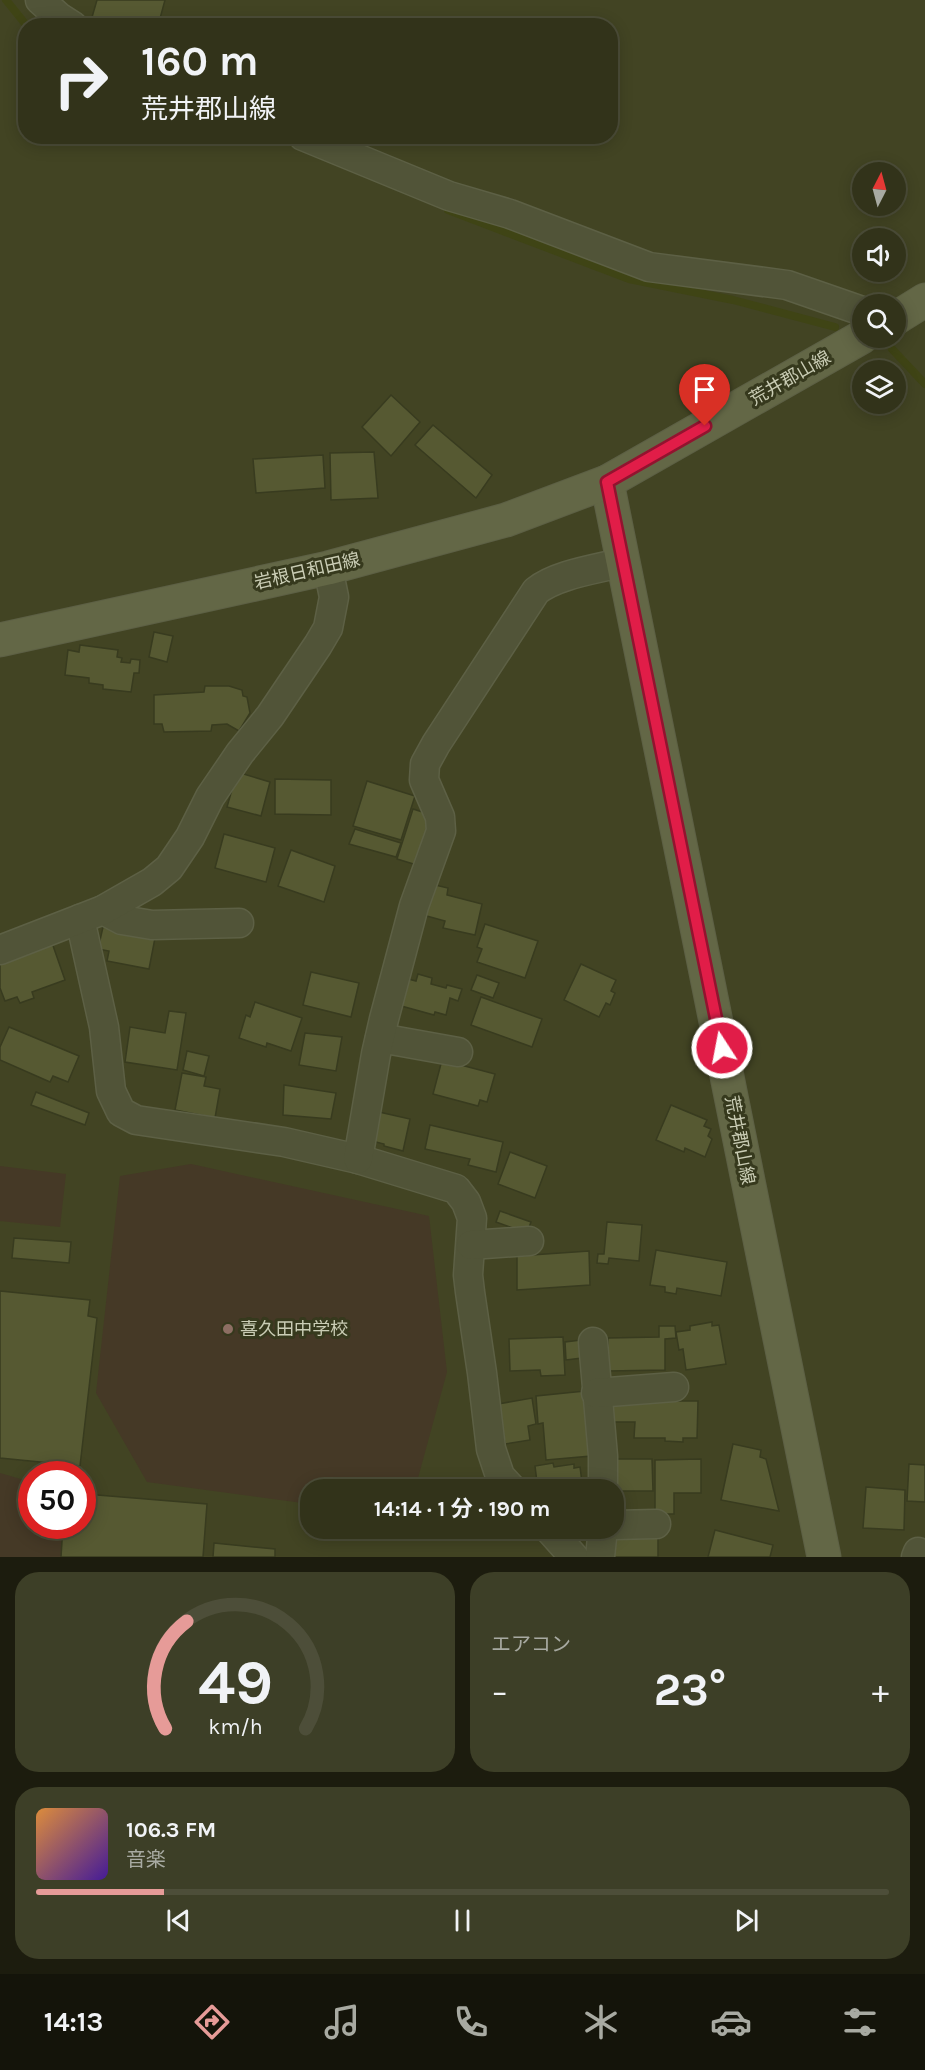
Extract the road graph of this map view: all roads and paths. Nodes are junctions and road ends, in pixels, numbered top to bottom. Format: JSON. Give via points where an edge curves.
{"nodes":[{"id":1,"x":40,"y":0,"type":"edge"},
{"id":2,"x":61,"y":18,"type":"edge"},
{"id":3,"x":322,"y":144,"type":"edge"},
{"id":4,"x":925,"y":300,"type":"edge"},
{"id":5,"x":852,"y":307,"type":"edge"},
{"id":6,"x":906,"y":312,"type":"edge"},
{"id":7,"x":852,"y":342,"type":"edge"},
{"id":8,"x":607,"y":482,"type":"junction"},
{"id":9,"x":624,"y":562,"type":"junction"},
{"id":10,"x":328,"y":568,"type":"junction"},
{"id":11,"x":0,"y":640,"type":"edge"},
{"id":12,"x":92,"y":914,"type":"junction"},
{"id":13,"x":239,"y":923,"type":"dead end"},
{"id":14,"x":0,"y":950,"type":"edge"},
{"id":15,"x":380,"y":1038,"type":"junction"},
{"id":16,"x":458,"y":1052,"type":"dead end"},
{"id":17,"x":358,"y":1159,"type":"junction"},
{"id":18,"x":529,"y":1241,"type":"dead end"},
{"id":19,"x":471,"y":1245,"type":"junction"},
{"id":20,"x":593,"y":1342,"type":"dead end"},
{"id":21,"x":674,"y":1387,"type":"dead end"},
{"id":22,"x":596,"y":1393,"type":"junction"},
{"id":23,"x":503,"y":1479,"type":"edge"},
{"id":24,"x":603,"y":1479,"type":"edge"},
{"id":25,"x":656,"y":1524,"type":"dead end"},
{"id":26,"x":624,"y":1525,"type":"edge"},
{"id":27,"x":558,"y":1539,"type":"edge"},
{"id":28,"x":602,"y":1539,"type":"edge"},
{"id":29,"x":574,"y":1557,"type":"edge"},
{"id":30,"x":600,"y":1557,"type":"edge"},
{"id":31,"x":824,"y":1557,"type":"edge"}],
"edges":[{"from":1,"to":2,"type":"street"},
{"from":3,"to":5,"type":"street","via":[[449,196],[510,214],[649,267],[787,285]]},
{"from":4,"to":6,"type":"main road"},
{"from":7,"to":8,"type":"main road","name":"荒井郡山線"},
{"from":8,"to":9,"type":"main road","name":"荒井郡山線"},
{"from":8,"to":10,"type":"main road","name":"岩根日和田線","via":[[506,520]]},
{"from":9,"to":15,"type":"street","via":[[557,579],[536,591],[425,764],[424,780],[440,817],[441,831],[414,906]]},
{"from":9,"to":31,"type":"main road","name":"荒井郡山線"},
{"from":10,"to":11,"type":"main road","name":"岩根日和田線"},
{"from":10,"to":12,"type":"street","via":[[334,597],[328,627],[210,797],[169,868],[152,882]]},
{"from":12,"to":13,"type":"street","via":[[152,925]]},
{"from":12,"to":14,"type":"street"},
{"from":12,"to":17,"type":"street","via":[[111,1091],[121,1112],[136,1120],[284,1142]]},
{"from":15,"to":16,"type":"street"},
{"from":15,"to":17,"type":"street"},
{"from":17,"to":19,"type":"street","via":[[456,1189],[470,1209]]},
{"from":18,"to":19,"type":"street"},
{"from":19,"to":23,"type":"street","via":[[468,1275],[491,1449]]},
{"from":20,"to":22,"type":"street"},
{"from":21,"to":22,"type":"street"},
{"from":22,"to":24,"type":"street"},
{"from":25,"to":26,"type":"street"},
{"from":27,"to":29,"type":"street"},
{"from":28,"to":30,"type":"street"}]}
